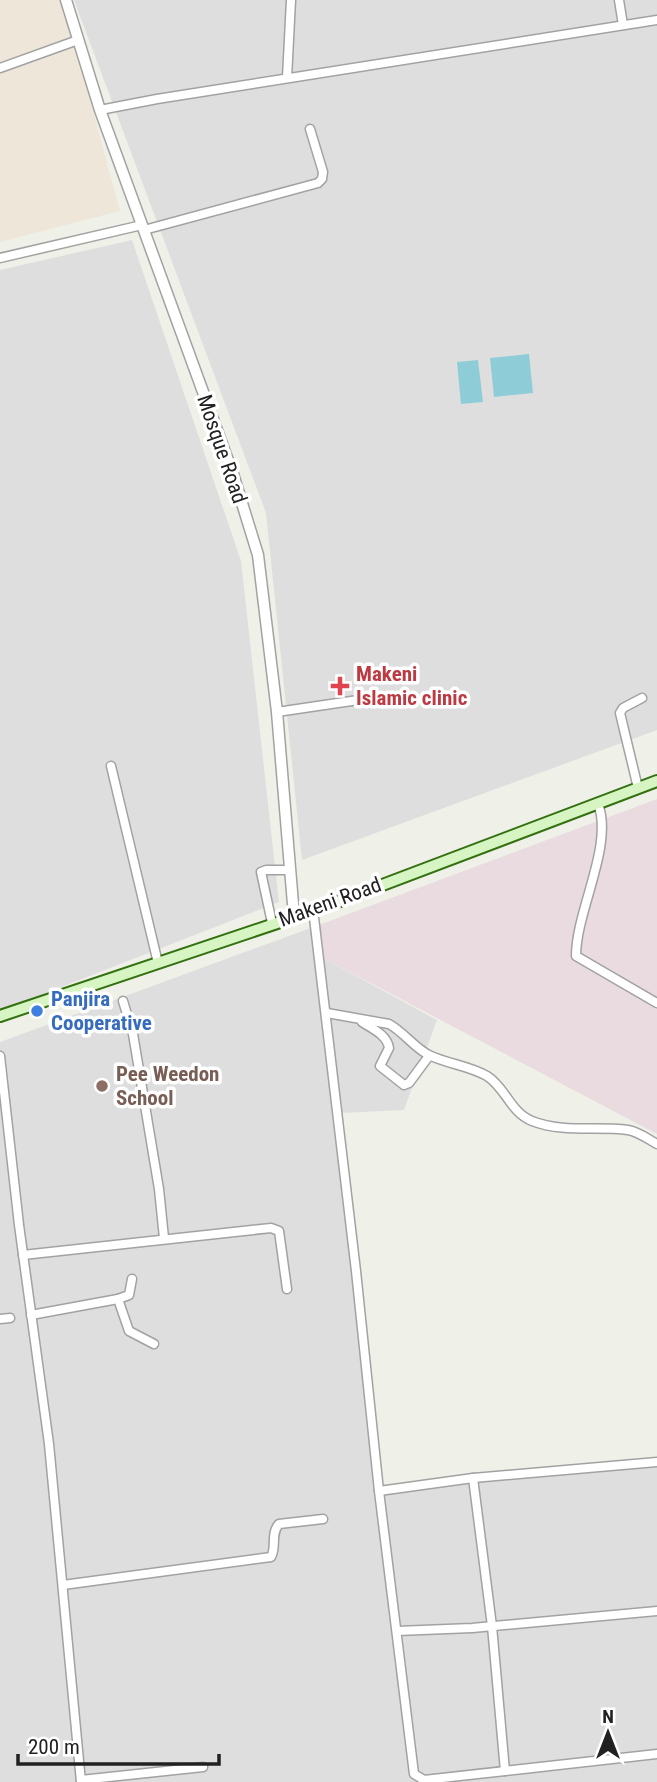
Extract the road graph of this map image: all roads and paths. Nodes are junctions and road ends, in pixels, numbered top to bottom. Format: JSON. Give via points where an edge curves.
{"nodes":[{"id":1,"x":66,"y":0,"type":"edge"},
{"id":2,"x":291,"y":0,"type":"edge"},
{"id":3,"x":619,"y":0,"type":"edge"},
{"id":4,"x":657,"y":20,"type":"edge"},
{"id":5,"x":622,"y":25,"type":"junction"},
{"id":6,"x":78,"y":40,"type":"junction"},
{"id":7,"x":0,"y":68,"type":"edge"},
{"id":8,"x":287,"y":78,"type":"junction"},
{"id":9,"x":100,"y":110,"type":"junction"},
{"id":10,"x":310,"y":129,"type":"dead end"},
{"id":11,"x":143,"y":227,"type":"junction"},
{"id":12,"x":0,"y":258,"type":"edge"},
{"id":13,"x":642,"y":698,"type":"dead end"},
{"id":14,"x":365,"y":699,"type":"dead end"},
{"id":15,"x":277,"y":712,"type":"junction"},
{"id":16,"x":111,"y":766,"type":"dead end"},
{"id":17,"x":657,"y":781,"type":"edge"},
{"id":18,"x":638,"y":788,"type":"junction"},
{"id":19,"x":598,"y":804,"type":"junction"},
{"id":20,"x":289,"y":870,"type":"junction"},
{"id":21,"x":313,"y":909,"type":"junction"},
{"id":22,"x":294,"y":916,"type":"junction"},
{"id":23,"x":272,"y":923,"type":"junction"},
{"id":24,"x":158,"y":963,"type":"junction"},
{"id":25,"x":123,"y":1001,"type":"dead end"},
{"id":26,"x":657,"y":1003,"type":"edge"},
{"id":27,"x":327,"y":1013,"type":"junction"},
{"id":28,"x":0,"y":1016,"type":"edge"},
{"id":29,"x":356,"y":1018,"type":"junction"},
{"id":30,"x":0,"y":1056,"type":"edge"},
{"id":31,"x":429,"y":1056,"type":"junction"},
{"id":32,"x":657,"y":1144,"type":"edge"},
{"id":33,"x":164,"y":1238,"type":"junction"},
{"id":34,"x":23,"y":1255,"type":"junction"},
{"id":35,"x":132,"y":1279,"type":"dead end"},
{"id":36,"x":287,"y":1289,"type":"dead end"},
{"id":37,"x":118,"y":1300,"type":"junction"},
{"id":38,"x":32,"y":1315,"type":"junction"},
{"id":39,"x":10,"y":1318,"type":"dead end"},
{"id":40,"x":0,"y":1319,"type":"edge"},
{"id":41,"x":153,"y":1345,"type":"dead end"},
{"id":42,"x":657,"y":1462,"type":"edge"},
{"id":43,"x":473,"y":1478,"type":"junction"},
{"id":44,"x":379,"y":1491,"type":"junction"},
{"id":45,"x":323,"y":1519,"type":"dead end"},
{"id":46,"x":63,"y":1584,"type":"junction"},
{"id":47,"x":657,"y":1611,"type":"edge"},
{"id":48,"x":492,"y":1626,"type":"junction"},
{"id":49,"x":397,"y":1631,"type":"junction"},
{"id":50,"x":657,"y":1754,"type":"edge"},
{"id":51,"x":203,"y":1767,"type":"dead end"},
{"id":52,"x":505,"y":1771,"type":"junction"},
{"id":53,"x":81,"y":1781,"type":"edge"}],
"edges":[{"from":1,"to":6,"type":"street","name":"Mosque Road"},
{"from":2,"to":8,"type":"street"},
{"from":3,"to":5,"type":"street"},
{"from":4,"to":5,"type":"street"},
{"from":5,"to":8,"type":"street"},
{"from":6,"to":7,"type":"street"},
{"from":6,"to":9,"type":"street","name":"Mosque Road"},
{"from":8,"to":9,"type":"street"},
{"from":9,"to":11,"type":"street","name":"Mosque Road"},
{"from":10,"to":11,"type":"street","via":[[323,172],[318,183]]},
{"from":11,"to":12,"type":"street"},
{"from":11,"to":15,"type":"street","name":"Mosque Road","via":[[258,555]]},
{"from":13,"to":18,"type":"street","via":[[620,713]]},
{"from":14,"to":15,"type":"street"},
{"from":15,"to":20,"type":"street","name":"Mosque Road"},
{"from":16,"to":24,"type":"street"},
{"from":17,"to":18,"type":"main road","name":"Makeni Road"},
{"from":18,"to":19,"type":"main road","name":"Makeni Road"},
{"from":19,"to":21,"type":"main road","name":"Makeni Road"},
{"from":19,"to":26,"type":"street","via":[[603,820],[601,840],[576,956]]},
{"from":20,"to":22,"type":"street","name":"Mosque Road"},
{"from":20,"to":23,"type":"street","via":[[261,872]]},
{"from":21,"to":22,"type":"main road","name":"Makeni Road"},
{"from":21,"to":27,"type":"street"},
{"from":22,"to":23,"type":"main road","name":"Makeni Road"},
{"from":23,"to":24,"type":"main road","name":"Makeni Road"},
{"from":24,"to":28,"type":"main road","name":"Makeni Road"},
{"from":25,"to":33,"type":"street","via":[[133,1034]]},
{"from":27,"to":29,"type":"street"},
{"from":27,"to":44,"type":"street"},
{"from":29,"to":31,"type":"street","via":[[397,1028]]},
{"from":29,"to":31,"type":"street","via":[[384,1036],[389,1048],[380,1066],[404,1085]]},
{"from":30,"to":34,"type":"street"},
{"from":31,"to":32,"type":"street","via":[[488,1077],[516,1111],[533,1121],[628,1130]]},
{"from":33,"to":34,"type":"street"},
{"from":33,"to":36,"type":"street","via":[[276,1229]]},
{"from":34,"to":38,"type":"street"},
{"from":35,"to":37,"type":"street","via":[[129,1295]]},
{"from":37,"to":38,"type":"street"},
{"from":37,"to":41,"type":"street","via":[[131,1334]]},
{"from":38,"to":46,"type":"street"},
{"from":39,"to":40,"type":"street"},
{"from":42,"to":43,"type":"street"},
{"from":43,"to":44,"type":"street"},
{"from":43,"to":48,"type":"street"},
{"from":44,"to":49,"type":"street"},
{"from":45,"to":46,"type":"street","via":[[279,1524],[271,1557]]},
{"from":46,"to":53,"type":"street"},
{"from":47,"to":48,"type":"street"},
{"from":48,"to":49,"type":"street"},
{"from":48,"to":52,"type":"street"},
{"from":49,"to":52,"type":"street","via":[[414,1774],[424,1780]]},
{"from":50,"to":52,"type":"street"},
{"from":51,"to":53,"type":"street"}]}
